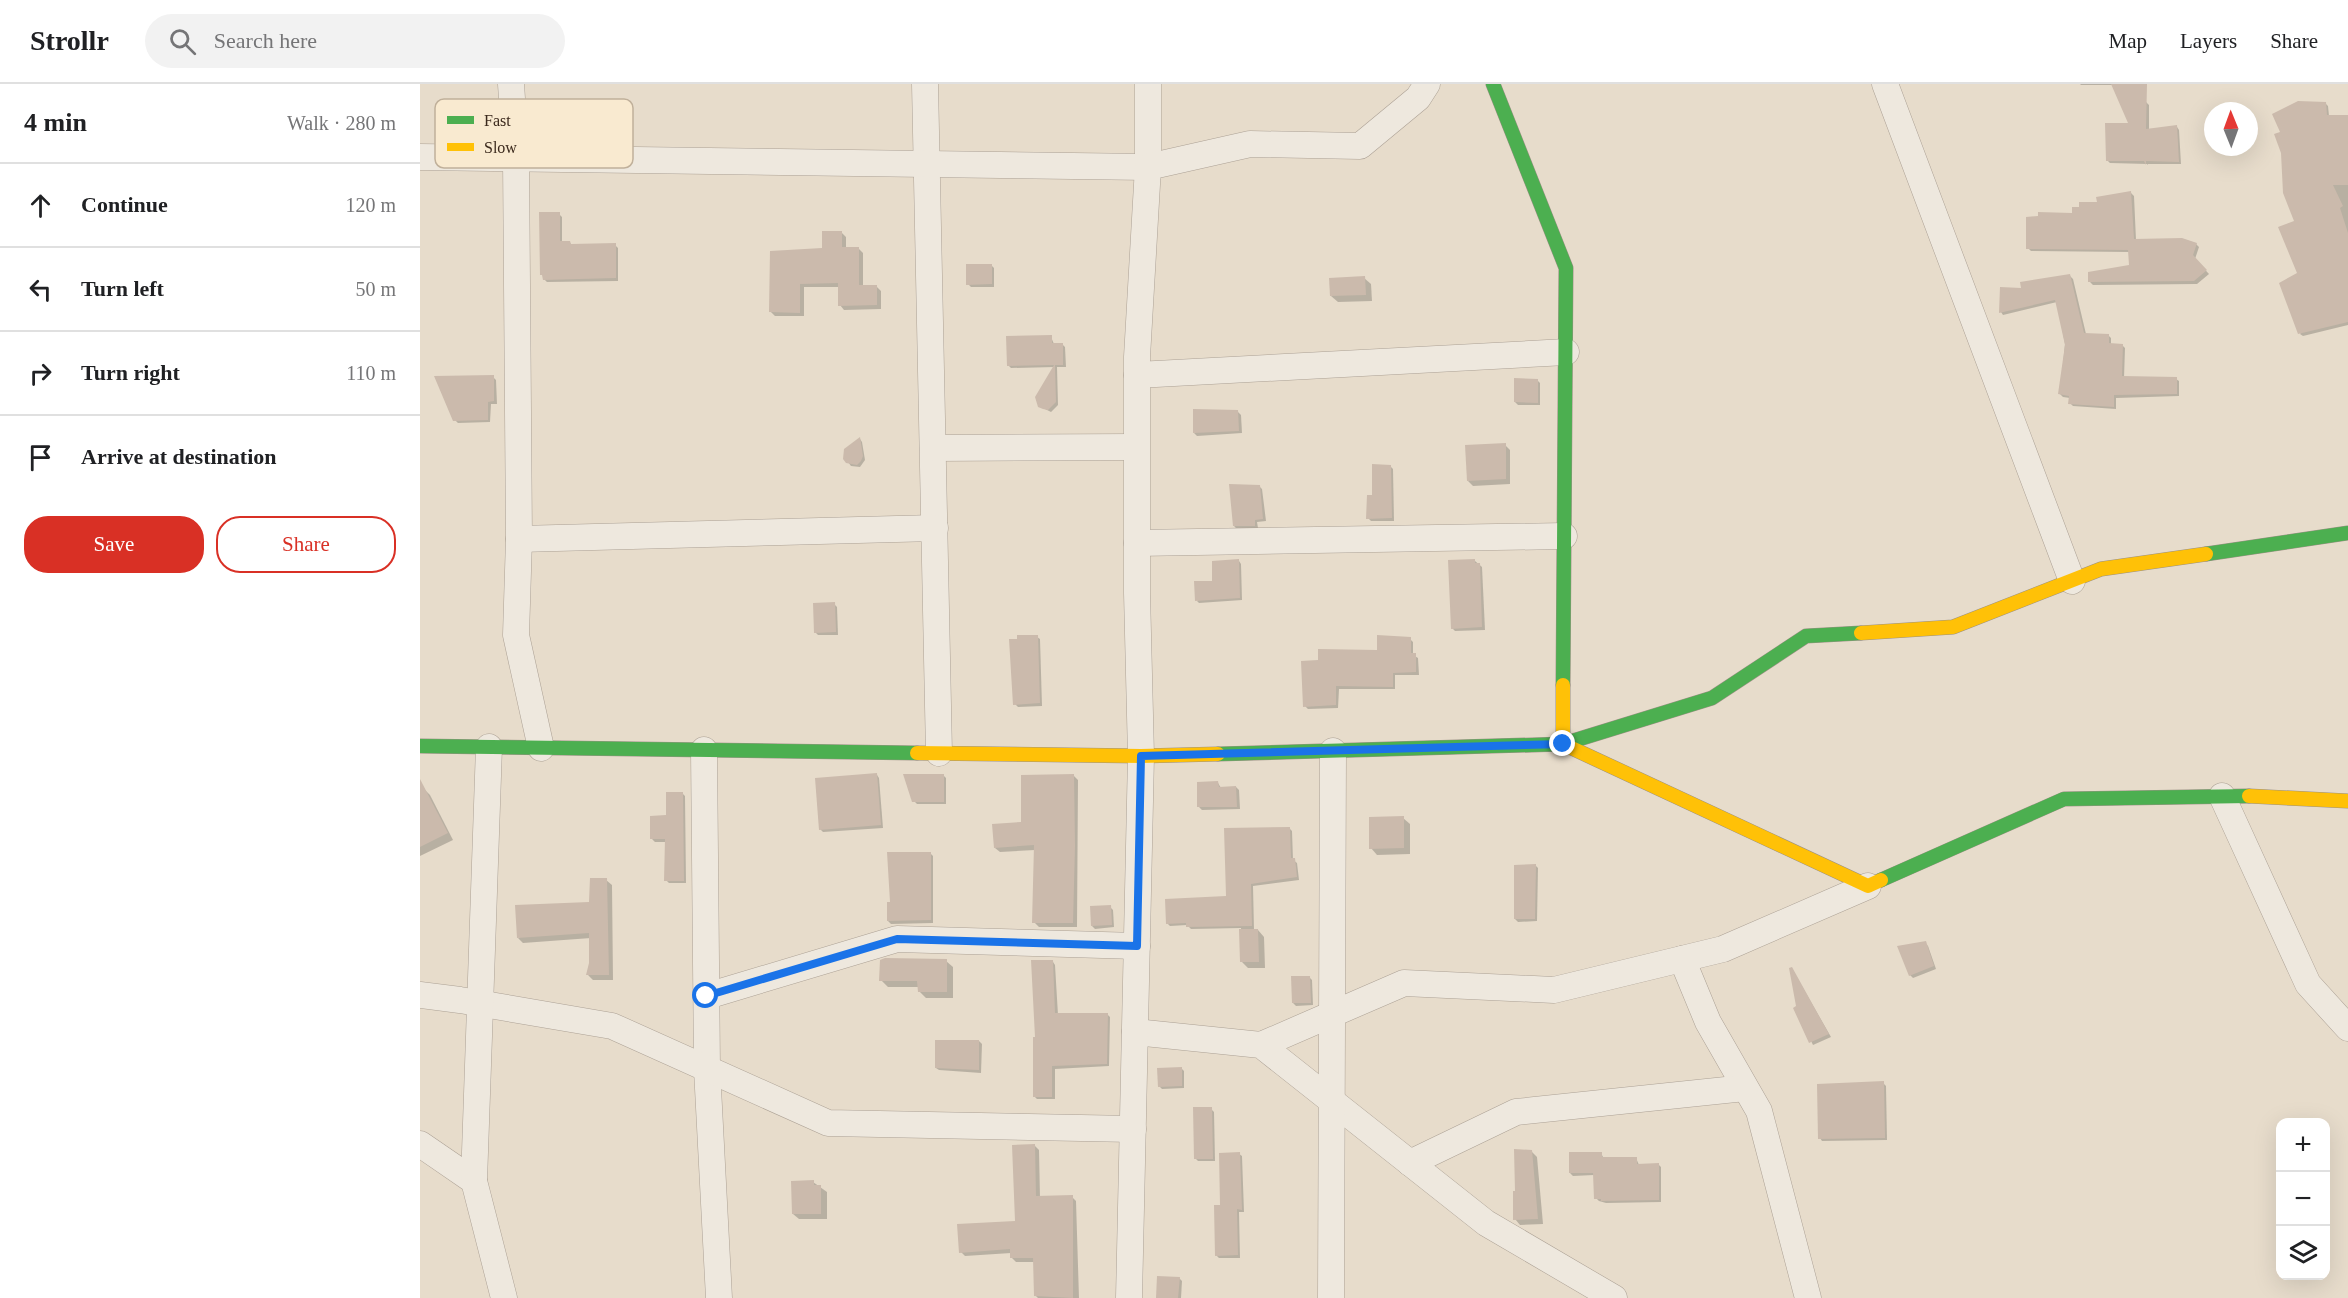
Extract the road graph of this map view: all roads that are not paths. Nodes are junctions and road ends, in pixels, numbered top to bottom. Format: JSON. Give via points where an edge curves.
{"nodes":[{"id":1,"x":511,"y":84,"type":"edge"},
{"id":2,"x":925,"y":84,"type":"edge"},
{"id":3,"x":1148,"y":84,"type":"edge"},
{"id":4,"x":1426,"y":84,"type":"edge"},
{"id":5,"x":1492,"y":84,"type":"edge"},
{"id":6,"x":1885,"y":84,"type":"edge"},
{"id":7,"x":512,"y":99,"type":"edge"},
{"id":8,"x":420,"y":157,"type":"edge"},
{"id":9,"x":435,"y":157,"type":"edge"},
{"id":10,"x":633,"y":160,"type":"edge"},
{"id":11,"x":928,"y":164,"type":"junction"},
{"id":12,"x":1148,"y":166,"type":"junction"},
{"id":13,"x":516,"y":168,"type":"edge"},
{"id":14,"x":1566,"y":352,"type":"junction"},
{"id":15,"x":1137,"y":375,"type":"junction"},
{"id":16,"x":1136,"y":447,"type":"junction"},
{"id":17,"x":933,"y":448,"type":"junction"},
{"id":18,"x":935,"y":528,"type":"junction"},
{"id":19,"x":2348,"y":533,"type":"edge"},
{"id":20,"x":1564,"y":536,"type":"junction"},
{"id":21,"x":519,"y":539,"type":"junction"},
{"id":22,"x":1137,"y":543,"type":"junction"},
{"id":23,"x":2072,"y":580,"type":"junction"},
{"id":24,"x":1563,"y":744,"type":"junction"},
{"id":25,"x":420,"y":746,"type":"edge"},
{"id":26,"x":489,"y":747,"type":"junction"},
{"id":27,"x":542,"y":748,"type":"junction"},
{"id":28,"x":704,"y":750,"type":"junction"},
{"id":29,"x":1333,"y":751,"type":"junction"},
{"id":30,"x":939,"y":753,"type":"junction"},
{"id":31,"x":1141,"y":756,"type":"junction"},
{"id":32,"x":2222,"y":796,"type":"junction"},
{"id":33,"x":2348,"y":801,"type":"edge"},
{"id":34,"x":1868,"y":886,"type":"junction"},
{"id":35,"x":1137,"y":946,"type":"junction"},
{"id":36,"x":1682,"y":959,"type":"junction"},
{"id":37,"x":420,"y":996,"type":"edge"},
{"id":38,"x":706,"y":996,"type":"junction"},
{"id":39,"x":480,"y":1003,"type":"junction"},
{"id":40,"x":1332,"y":1014,"type":"junction"},
{"id":41,"x":2348,"y":1028,"type":"edge"},
{"id":42,"x":1135,"y":1032,"type":"junction"},
{"id":43,"x":1261,"y":1045,"type":"junction"},
{"id":44,"x":707,"y":1069,"type":"junction"},
{"id":45,"x":1745,"y":1088,"type":"junction"},
{"id":46,"x":1332,"y":1101,"type":"junction"},
{"id":47,"x":1133,"y":1129,"type":"junction"},
{"id":48,"x":420,"y":1144,"type":"edge"},
{"id":49,"x":1410,"y":1163,"type":"junction"},
{"id":50,"x":474,"y":1181,"type":"junction"},
{"id":51,"x":504,"y":1298,"type":"edge"},
{"id":52,"x":719,"y":1298,"type":"edge"},
{"id":53,"x":1129,"y":1298,"type":"edge"},
{"id":54,"x":1331,"y":1298,"type":"edge"},
{"id":55,"x":1614,"y":1298,"type":"edge"},
{"id":56,"x":1808,"y":1298,"type":"edge"}],
"edges":[{"from":1,"to":7,"type":"street"},
{"from":2,"to":11,"type":"street"},
{"from":3,"to":12,"type":"street"},
{"from":4,"to":12,"type":"street","via":[[1418,98],[1360,147],[1250,144]]},
{"from":5,"to":14,"type":"street","via":[[1566,268]]},
{"from":6,"to":23,"type":"street"},
{"from":8,"to":9,"type":"street"},
{"from":10,"to":11,"type":"street"},
{"from":11,"to":12,"type":"street"},
{"from":11,"to":17,"type":"street"},
{"from":12,"to":15,"type":"street"},
{"from":13,"to":21,"type":"street"},
{"from":14,"to":15,"type":"street"},
{"from":14,"to":20,"type":"street"},
{"from":15,"to":16,"type":"street"},
{"from":16,"to":17,"type":"street"},
{"from":16,"to":22,"type":"street"},
{"from":17,"to":18,"type":"street"},
{"from":18,"to":21,"type":"street"},
{"from":18,"to":30,"type":"street"},
{"from":19,"to":23,"type":"street","via":[[2101,569]]},
{"from":20,"to":22,"type":"street"},
{"from":20,"to":24,"type":"street"},
{"from":21,"to":27,"type":"street","via":[[516,635]]},
{"from":22,"to":31,"type":"street"},
{"from":23,"to":24,"type":"street","via":[[1953,627],[1806,636],[1712,698]]},
{"from":24,"to":29,"type":"street"},
{"from":24,"to":34,"type":"street"},
{"from":25,"to":26,"type":"street"},
{"from":26,"to":27,"type":"street"},
{"from":26,"to":39,"type":"street"},
{"from":27,"to":28,"type":"street"},
{"from":28,"to":30,"type":"street"},
{"from":28,"to":38,"type":"street"},
{"from":29,"to":31,"type":"street"},
{"from":29,"to":40,"type":"street"},
{"from":30,"to":31,"type":"street"},
{"from":31,"to":35,"type":"street"},
{"from":32,"to":33,"type":"street"},
{"from":32,"to":34,"type":"street","via":[[2064,799]]},
{"from":32,"to":41,"type":"street","via":[[2308,984]]},
{"from":34,"to":36,"type":"street","via":[[1723,949]]},
{"from":35,"to":38,"type":"street","via":[[897,939]]},
{"from":35,"to":42,"type":"street"},
{"from":36,"to":40,"type":"street","via":[[1554,990],[1404,983]]},
{"from":36,"to":45,"type":"street","via":[[1708,1022]]},
{"from":37,"to":39,"type":"street"},
{"from":38,"to":44,"type":"street"},
{"from":39,"to":44,"type":"street","via":[[612,1026]]},
{"from":39,"to":50,"type":"street"},
{"from":40,"to":43,"type":"street"},
{"from":40,"to":46,"type":"street"},
{"from":42,"to":43,"type":"street"},
{"from":42,"to":47,"type":"street"},
{"from":43,"to":46,"type":"street"},
{"from":44,"to":47,"type":"street","via":[[828,1123]]},
{"from":44,"to":52,"type":"street"},
{"from":45,"to":49,"type":"street","via":[[1516,1112]]},
{"from":45,"to":56,"type":"street","via":[[1759,1112]]},
{"from":46,"to":49,"type":"street"},
{"from":46,"to":54,"type":"street"},
{"from":47,"to":53,"type":"street"},
{"from":48,"to":50,"type":"street"},
{"from":49,"to":55,"type":"street","via":[[1486,1223]]},
{"from":50,"to":51,"type":"street"}]}
